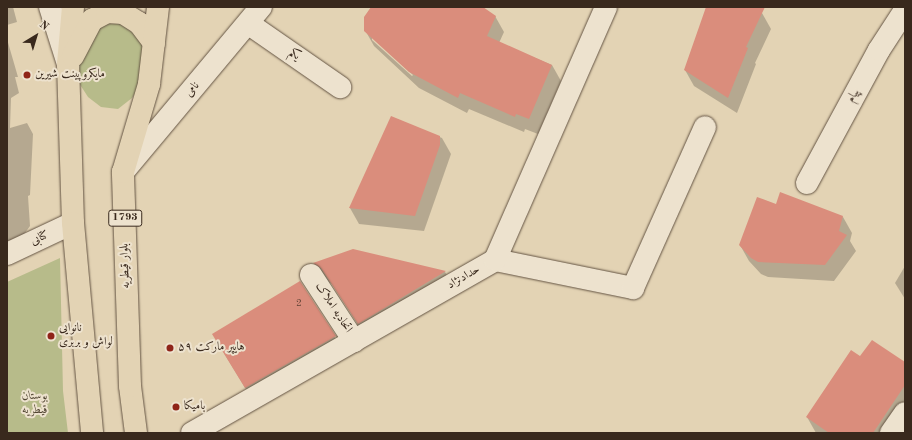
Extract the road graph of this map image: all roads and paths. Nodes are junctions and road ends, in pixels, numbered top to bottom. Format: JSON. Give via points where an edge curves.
{"nodes":[{"id":1,"x":50,"y":7,"type":"edge"},
{"id":2,"x":73,"y":7,"type":"edge"},
{"id":3,"x":158,"y":7,"type":"edge"},
{"id":4,"x":606,"y":7,"type":"edge"},
{"id":5,"x":905,"y":10,"type":"edge"},
{"id":6,"x":255,"y":16,"type":"edge"},
{"id":7,"x":154,"y":43,"type":"junction"},
{"id":8,"x":68,"y":64,"type":"junction"},
{"id":9,"x":340,"y":87,"type":"dead end"},
{"id":10,"x":705,"y":127,"type":"dead end"},
{"id":11,"x":123,"y":172,"type":"junction"},
{"id":12,"x":807,"y":183,"type":"dead end"},
{"id":13,"x":73,"y":223,"type":"junction"},
{"id":14,"x":7,"y":254,"type":"edge"},
{"id":15,"x":495,"y":260,"type":"junction"},
{"id":16,"x":311,"y":275,"type":"dead end"},
{"id":17,"x":354,"y":341,"type":"junction"},
{"id":18,"x":905,"y":413,"type":"edge"},
{"id":19,"x":92,"y":433,"type":"edge"},
{"id":20,"x":136,"y":433,"type":"edge"},
{"id":21,"x":192,"y":433,"type":"edge"},
{"id":22,"x":891,"y":433,"type":"edge"}],
"edges":[{"from":1,"to":8,"type":"street"},
{"from":2,"to":8,"type":"main road"},
{"from":3,"to":7,"type":"main road","name":"بلوار قیطریه","number":"1793"},
{"from":4,"to":15,"type":"street"},
{"from":5,"to":12,"type":"street","name":"پیام","via":[[879,50]]},
{"from":6,"to":9,"type":"street","name":"یکم"},
{"from":6,"to":11,"type":"street","name":"نامی"},
{"from":7,"to":8,"type":"main road","via":[[139,23],[123,13],[107,12],[92,20]]},
{"from":7,"to":11,"type":"main road","name":"بلوار قیطریه","number":"1793","via":[[149,84]]},
{"from":8,"to":13,"type":"main road"},
{"from":10,"to":15,"type":"street","via":[[634,288]]},
{"from":11,"to":20,"type":"main road","name":"بلوار قیطریه","number":"1793","via":[[130,386]]},
{"from":13,"to":14,"type":"street","name":"کتابی"},
{"from":13,"to":19,"type":"main road"},
{"from":15,"to":17,"type":"street","name":"حدادنژاد"},
{"from":16,"to":17,"type":"street","name":"اتحادیه املاک"},
{"from":17,"to":21,"type":"street","name":"حدادنژاد"},
{"from":18,"to":22,"type":"street"}]}
